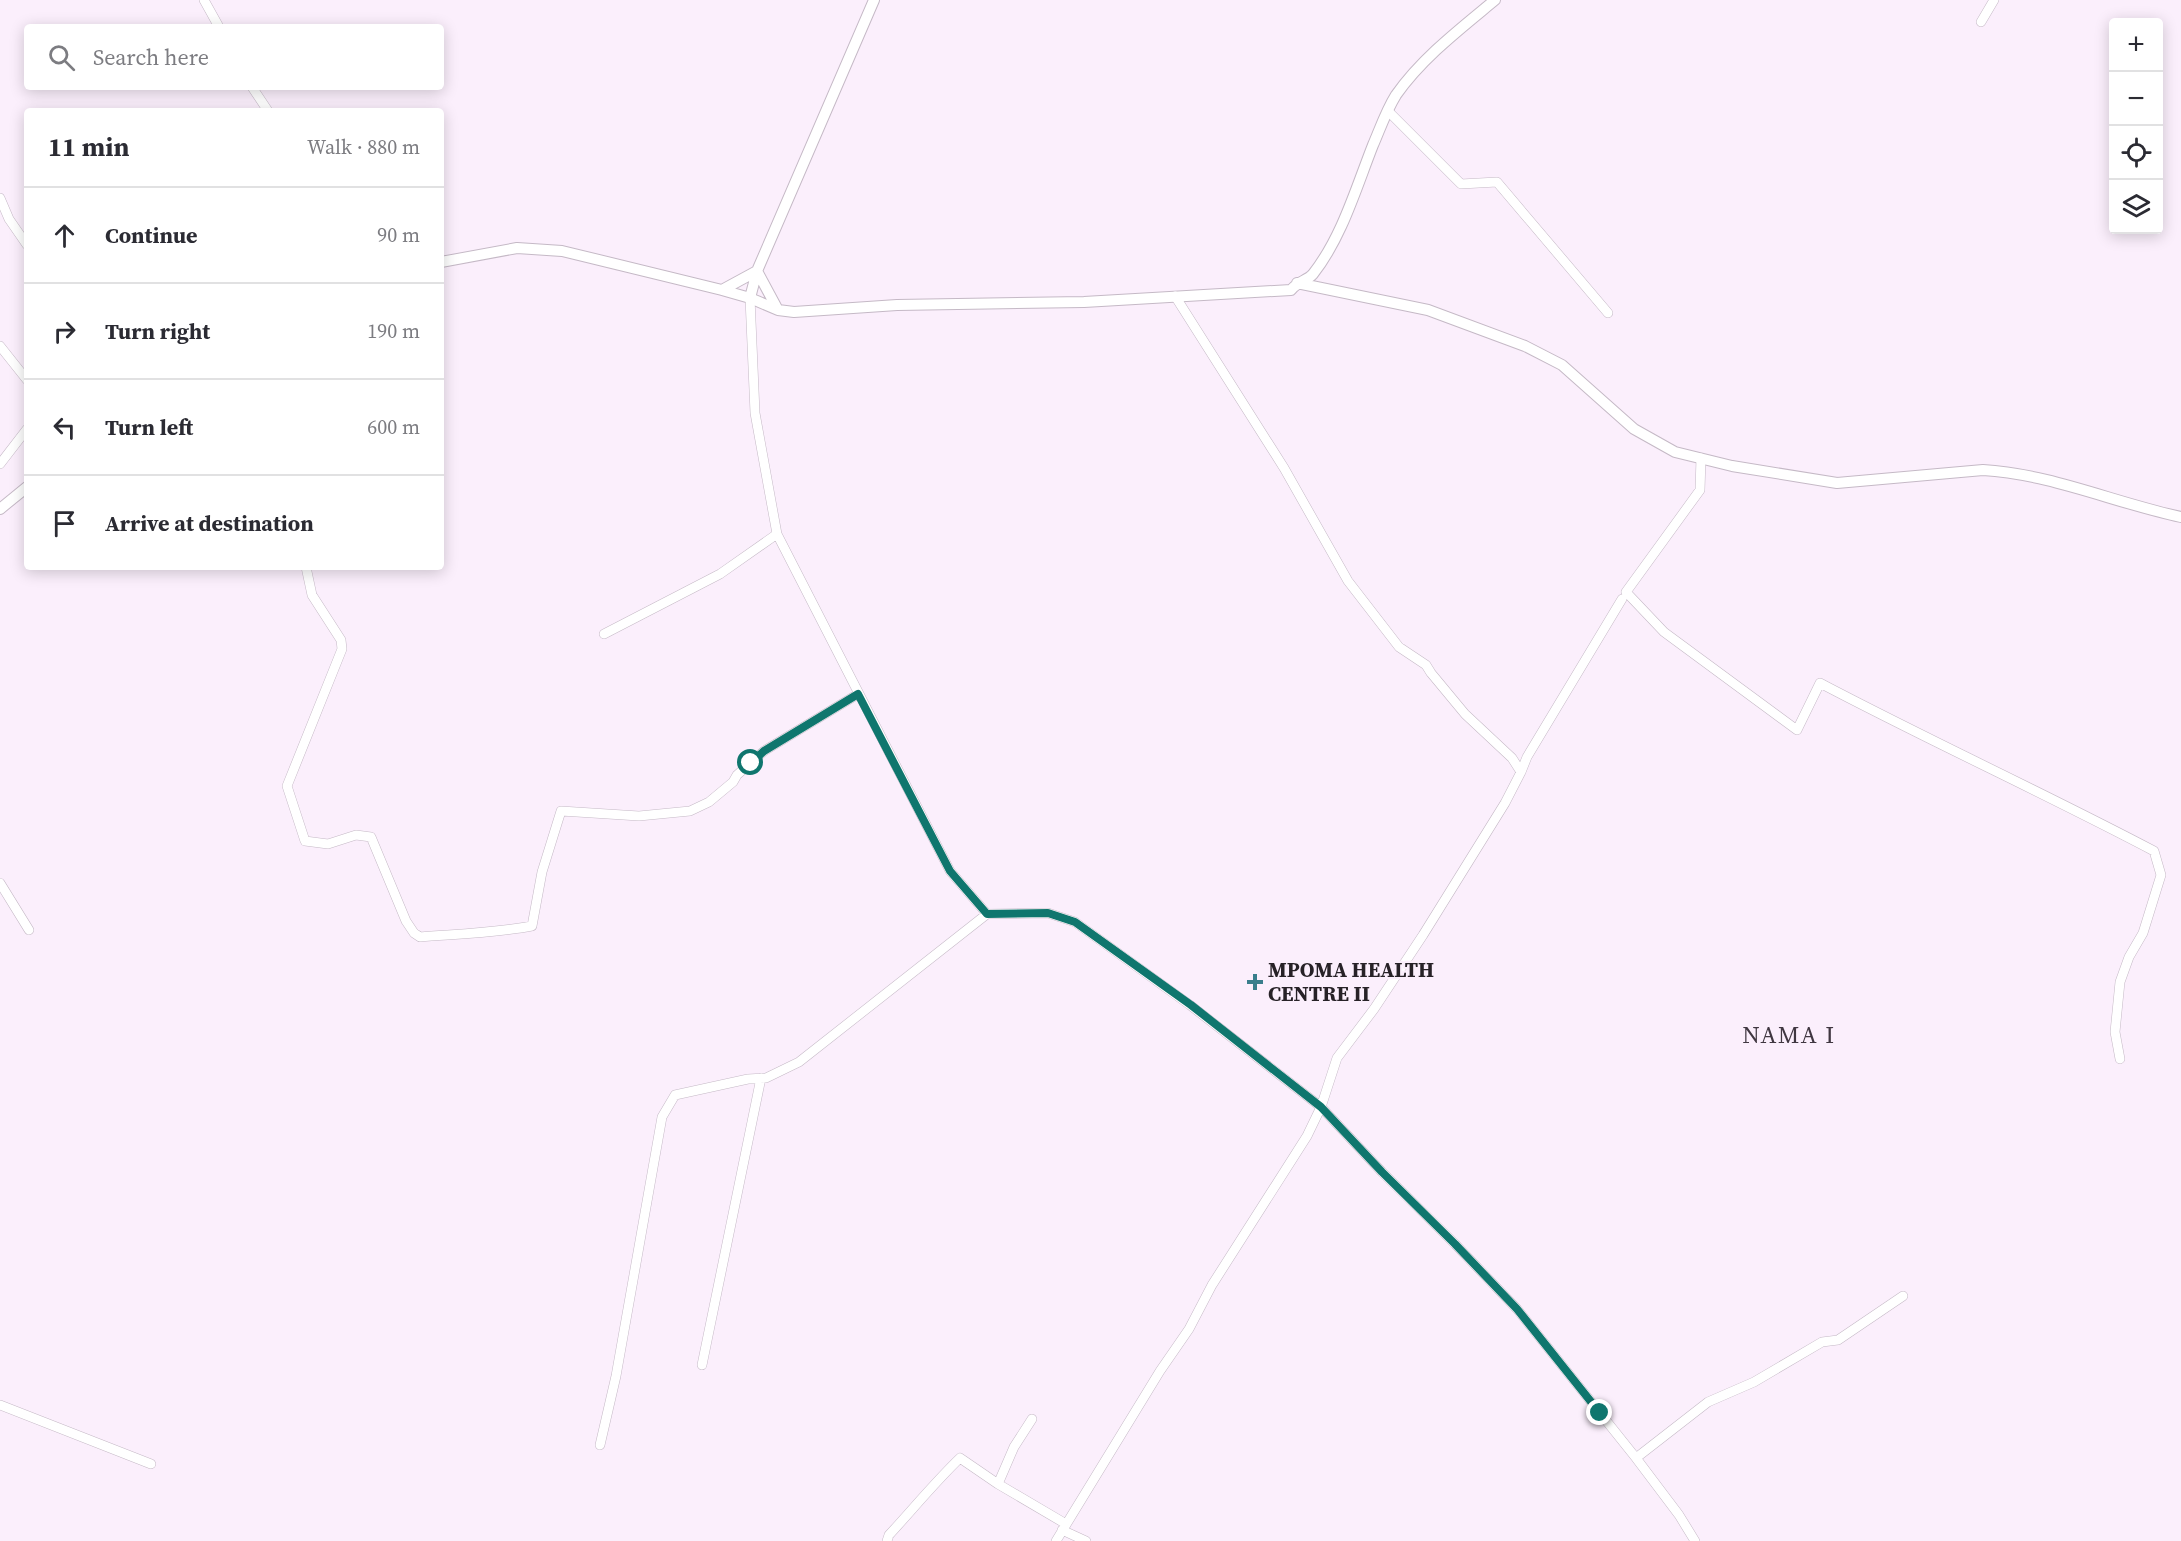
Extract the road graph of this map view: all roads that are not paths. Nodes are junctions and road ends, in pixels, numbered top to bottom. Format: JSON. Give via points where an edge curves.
{"nodes":[{"id":1,"x":204,"y":0,"type":"edge"},
{"id":2,"x":874,"y":0,"type":"edge"},
{"id":3,"x":1495,"y":0,"type":"edge"},
{"id":4,"x":1994,"y":0,"type":"edge"},
{"id":5,"x":1981,"y":22,"type":"dead end"},
{"id":6,"x":217,"y":24,"type":"edge"},
{"id":7,"x":254,"y":90,"type":"edge"},
{"id":8,"x":266,"y":108,"type":"edge"},
{"id":9,"x":1388,"y":111,"type":"junction"},
{"id":10,"x":0,"y":198,"type":"edge"},
{"id":11,"x":24,"y":242,"type":"edge"},
{"id":12,"x":444,"y":261,"type":"edge"},
{"id":13,"x":757,"y":271,"type":"junction"},
{"id":14,"x":1296,"y":283,"type":"junction"},
{"id":15,"x":722,"y":290,"type":"junction"},
{"id":16,"x":1175,"y":296,"type":"junction"},
{"id":17,"x":750,"y":298,"type":"junction"},
{"id":18,"x":778,"y":310,"type":"junction"},
{"id":19,"x":1608,"y":313,"type":"dead end"},
{"id":20,"x":0,"y":346,"type":"edge"},
{"id":21,"x":24,"y":376,"type":"edge"},
{"id":22,"x":24,"y":433,"type":"edge"},
{"id":23,"x":1701,"y":459,"type":"junction"},
{"id":24,"x":0,"y":464,"type":"edge"},
{"id":25,"x":24,"y":489,"type":"edge"},
{"id":26,"x":0,"y":509,"type":"edge"},
{"id":27,"x":2181,"y":517,"type":"edge"},
{"id":28,"x":777,"y":534,"type":"junction"},
{"id":29,"x":307,"y":570,"type":"edge"},
{"id":30,"x":1622,"y":599,"type":"dead end"},
{"id":31,"x":604,"y":634,"type":"dead end"},
{"id":32,"x":858,"y":694,"type":"junction"},
{"id":33,"x":1521,"y":772,"type":"junction"},
{"id":34,"x":0,"y":883,"type":"edge"},
{"id":35,"x":987,"y":914,"type":"junction"},
{"id":36,"x":29,"y":930,"type":"dead end"},
{"id":37,"x":2120,"y":1059,"type":"dead end"},
{"id":38,"x":761,"y":1078,"type":"junction"},
{"id":39,"x":1321,"y":1107,"type":"junction"},
{"id":40,"x":1903,"y":1296,"type":"dead end"},
{"id":41,"x":702,"y":1365,"type":"dead end"},
{"id":42,"x":0,"y":1405,"type":"edge"},
{"id":43,"x":1032,"y":1419,"type":"dead end"},
{"id":44,"x":600,"y":1445,"type":"dead end"},
{"id":45,"x":1636,"y":1458,"type":"junction"},
{"id":46,"x":151,"y":1464,"type":"dead end"},
{"id":47,"x":998,"y":1484,"type":"junction"},
{"id":48,"x":1064,"y":1527,"type":"junction"},
{"id":49,"x":886,"y":1541,"type":"edge"},
{"id":50,"x":1056,"y":1541,"type":"edge"},
{"id":51,"x":1086,"y":1541,"type":"edge"},
{"id":52,"x":1695,"y":1541,"type":"edge"}],
"edges":[{"from":1,"to":6,"type":"street"},
{"from":2,"to":13,"type":"street"},
{"from":3,"to":9,"type":"street","via":[[1416,70]]},
{"from":4,"to":5,"type":"street"},
{"from":7,"to":8,"type":"street"},
{"from":9,"to":14,"type":"street","via":[[1329,248],[1311,277]]},
{"from":9,"to":19,"type":"street","via":[[1461,184],[1497,182]]},
{"from":10,"to":11,"type":"street"},
{"from":12,"to":15,"type":"street","via":[[517,248],[562,250]]},
{"from":13,"to":15,"type":"street"},
{"from":13,"to":17,"type":"street"},
{"from":13,"to":18,"type":"street"},
{"from":14,"to":16,"type":"street","via":[[1291,290]]},
{"from":14,"to":23,"type":"street","via":[[1428,310],[1525,346],[1562,365],[1634,429],[1675,452]]},
{"from":15,"to":17,"type":"street"},
{"from":16,"to":18,"type":"street"},
{"from":16,"to":33,"type":"street","via":[[1284,468],[1348,581],[1399,647],[1426,665],[1465,714],[1512,758]]},
{"from":17,"to":18,"type":"street"},
{"from":17,"to":28,"type":"street","via":[[755,413]]},
{"from":20,"to":21,"type":"street"},
{"from":22,"to":24,"type":"street"},
{"from":23,"to":27,"type":"street","via":[[1837,483],[1998,471],[2083,489]]},
{"from":23,"to":37,"type":"street","via":[[1700,490],[1626,592],[1664,632],[1797,730],[1820,683],[2154,851],[2161,875],[2143,933],[2120,982],[2115,1032]]},
{"from":25,"to":26,"type":"street"},
{"from":28,"to":31,"type":"street","via":[[720,574]]},
{"from":28,"to":32,"type":"street"},
{"from":29,"to":32,"type":"street","via":[[312,596],[342,649],[287,786],[305,841],[328,844],[356,835],[371,837],[406,921],[420,937],[532,926],[542,872],[561,811],[639,816],[690,811],[709,802],[764,751]]},
{"from":30,"to":33,"type":"street"},
{"from":32,"to":35,"type":"street","via":[[950,871]]},
{"from":33,"to":39,"type":"street","via":[[1423,935],[1337,1058]]},
{"from":34,"to":36,"type":"street"},
{"from":35,"to":38,"type":"street","via":[[799,1062]]},
{"from":35,"to":39,"type":"street","via":[[1048,913],[1075,922],[1191,1005]]},
{"from":38,"to":41,"type":"street"},
{"from":38,"to":44,"type":"street","via":[[675,1095],[662,1117]]},
{"from":39,"to":45,"type":"street","via":[[1517,1309]]},
{"from":39,"to":48,"type":"street","via":[[1189,1329]]},
{"from":40,"to":45,"type":"street","via":[[1838,1340],[1822,1342],[1754,1382],[1708,1402]]},
{"from":42,"to":46,"type":"street"},
{"from":43,"to":47,"type":"street"},
{"from":45,"to":52,"type":"street"},
{"from":47,"to":48,"type":"street"},
{"from":47,"to":49,"type":"street","via":[[960,1458]]},
{"from":48,"to":50,"type":"street"},
{"from":48,"to":51,"type":"street"}]}
